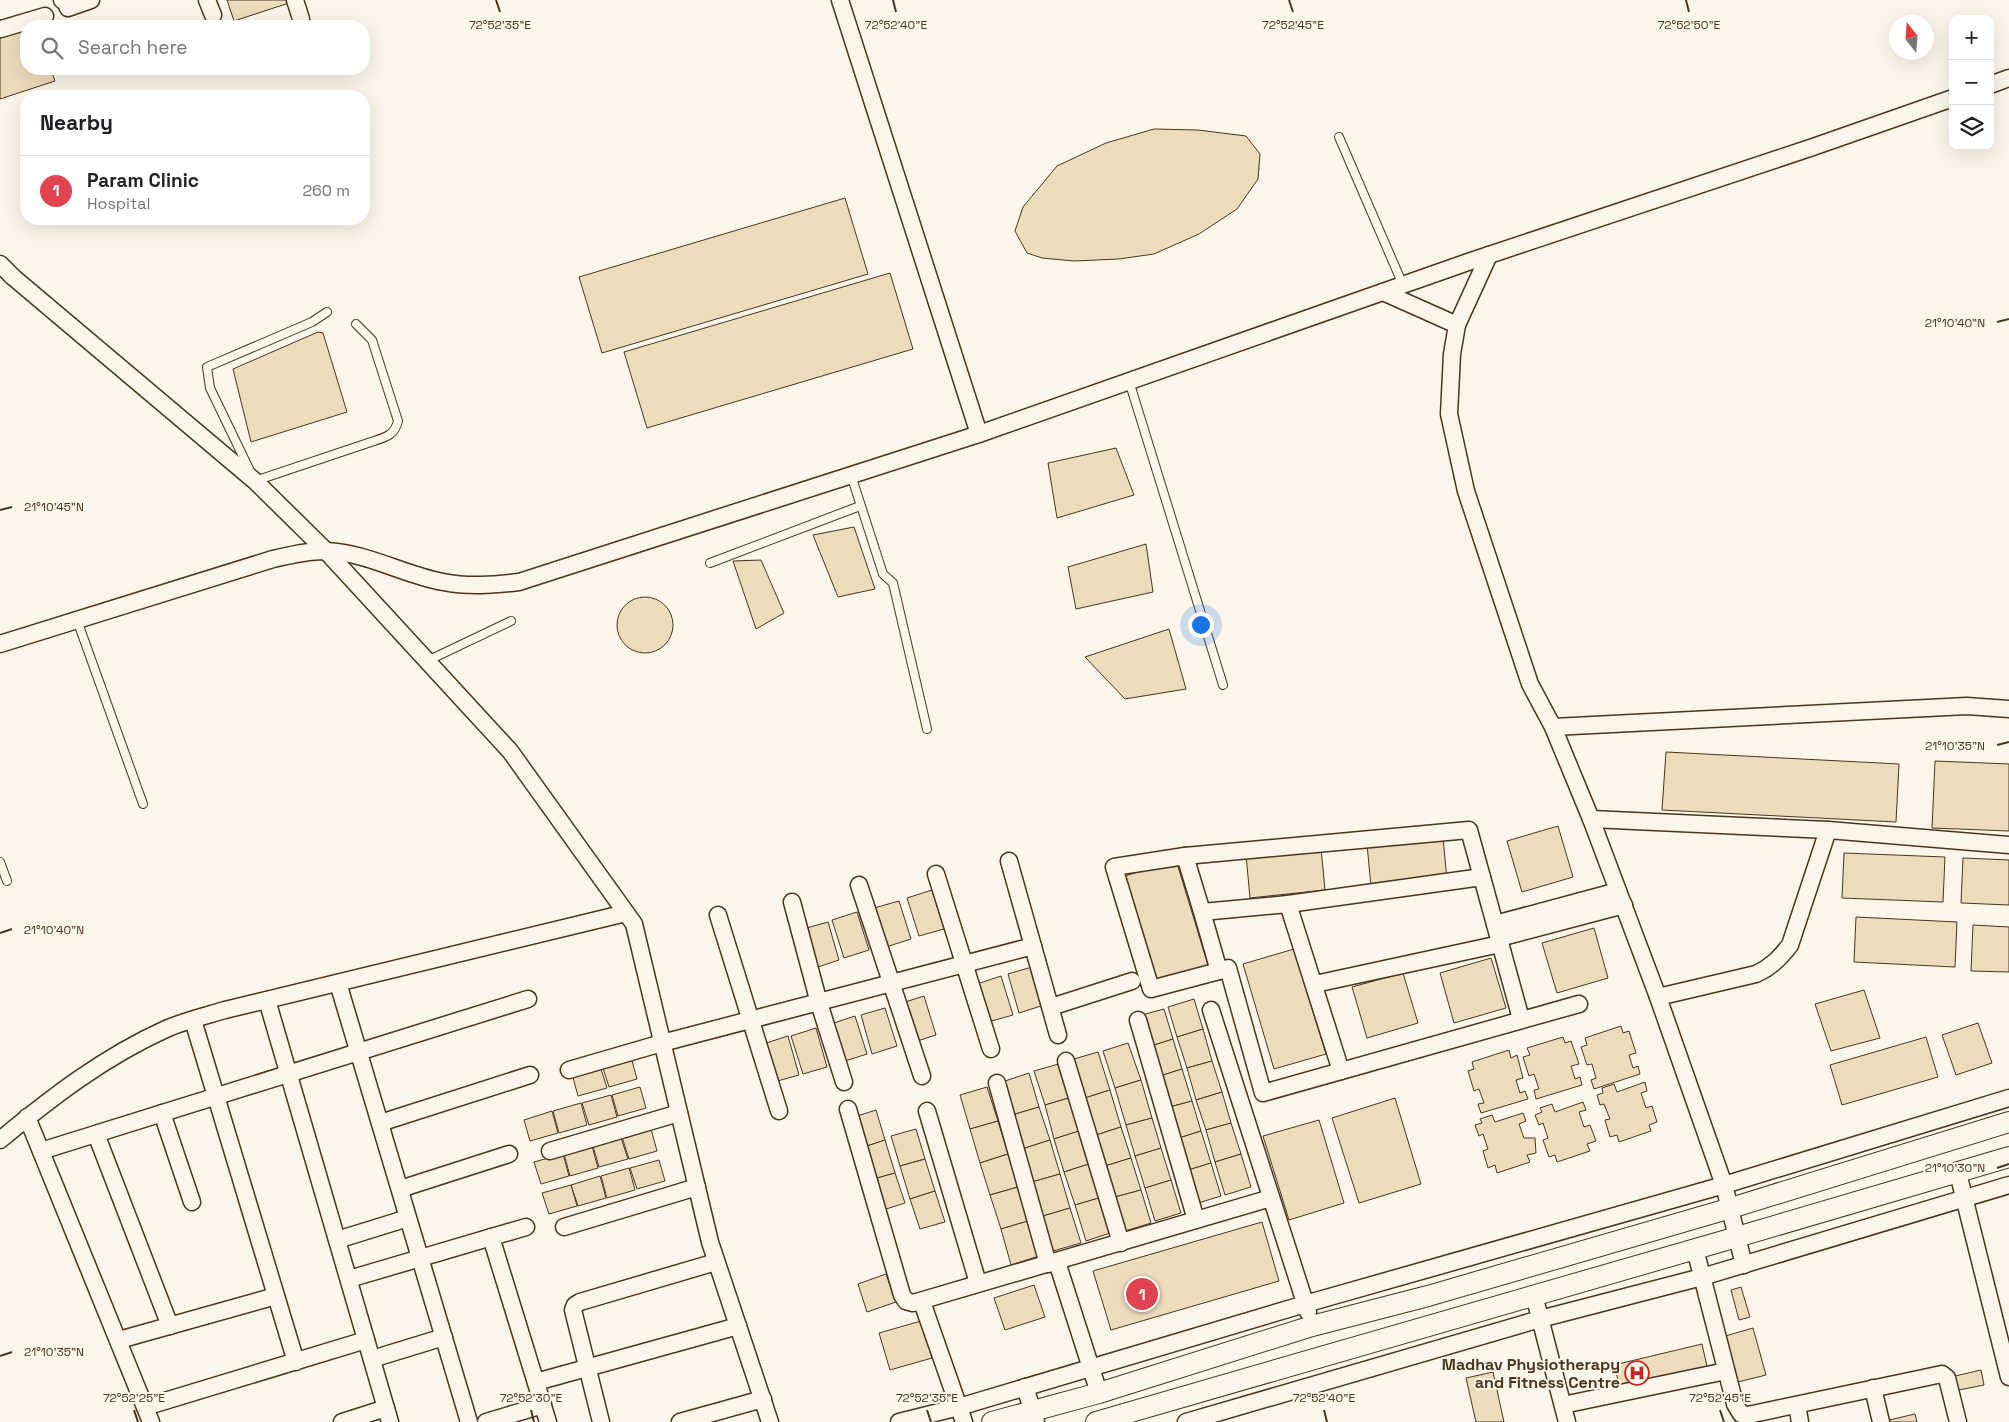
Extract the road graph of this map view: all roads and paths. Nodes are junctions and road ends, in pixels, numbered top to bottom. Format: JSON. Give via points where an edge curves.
{"nodes":[{"id":1,"x":91,"y":0,"type":"edge"},
{"id":2,"x":296,"y":0,"type":"edge"},
{"id":3,"x":840,"y":0,"type":"edge"},
{"id":4,"x":66,"y":3,"type":"edge"},
{"id":5,"x":301,"y":19,"type":"dead end"},
{"id":6,"x":48,"y":20,"type":"edge"},
{"id":7,"x":20,"y":26,"type":"edge"},
{"id":8,"x":1,"y":29,"type":"dead end"},
{"id":9,"x":2009,"y":78,"type":"edge"},
{"id":10,"x":1994,"y":84,"type":"edge"},
{"id":11,"x":1949,"y":99,"type":"edge"},
{"id":12,"x":1339,"y":137,"type":"dead end"},
{"id":13,"x":1490,"y":255,"type":"junction"},
{"id":14,"x":0,"y":264,"type":"edge"},
{"id":15,"x":0,"y":283,"type":"edge"},
{"id":16,"x":1403,"y":285,"type":"junction"},
{"id":17,"x":28,"y":290,"type":"junction"},
{"id":18,"x":1383,"y":292,"type":"junction"},
{"id":19,"x":327,"y":312,"type":"dead end"},
{"id":20,"x":356,"y":324,"type":"dead end"},
{"id":21,"x":1457,"y":325,"type":"junction"},
{"id":22,"x":1129,"y":382,"type":"junction"},
{"id":23,"x":979,"y":434,"type":"junction"},
{"id":24,"x":850,"y":475,"type":"junction"},
{"id":25,"x":256,"y":482,"type":"junction"},
{"id":26,"x":860,"y":506,"type":"junction"},
{"id":27,"x":326,"y":551,"type":"junction"},
{"id":28,"x":710,"y":563,"type":"dead end"},
{"id":29,"x":77,"y":620,"type":"junction"},
{"id":30,"x":511,"y":620,"type":"dead end"},
{"id":31,"x":0,"y":644,"type":"edge"},
{"id":32,"x":427,"y":661,"type":"junction"},
{"id":33,"x":1223,"y":685,"type":"dead end"},
{"id":34,"x":2009,"y":709,"type":"edge"},
{"id":35,"x":1553,"y":727,"type":"junction"},
{"id":36,"x":927,"y":729,"type":"dead end"},
{"id":37,"x":143,"y":804,"type":"dead end"},
{"id":38,"x":1591,"y":819,"type":"junction"},
{"id":39,"x":1828,"y":830,"type":"junction"},
{"id":40,"x":2009,"y":846,"type":"edge"},
{"id":41,"x":1185,"y":856,"type":"junction"},
{"id":42,"x":1009,"y":861,"type":"dead end"},
{"id":43,"x":0,"y":862,"type":"edge"},
{"id":44,"x":936,"y":874,"type":"dead end"},
{"id":45,"x":1482,"y":877,"type":"junction"},
{"id":46,"x":7,"y":881,"type":"dead end"},
{"id":47,"x":859,"y":885,"type":"dead end"},
{"id":48,"x":1621,"y":898,"type":"junction"},
{"id":49,"x":792,"y":902,"type":"dead end"},
{"id":50,"x":1288,"y":904,"type":"junction"},
{"id":51,"x":1202,"y":912,"type":"junction"},
{"id":52,"x":626,"y":914,"type":"junction"},
{"id":53,"x":718,"y":915,"type":"dead end"},
{"id":54,"x":1498,"y":935,"type":"junction"},
{"id":55,"x":1033,"y":946,"type":"junction"},
{"id":56,"x":964,"y":964,"type":"junction"},
{"id":57,"x":1219,"y":971,"type":"junction"},
{"id":58,"x":1132,"y":981,"type":"dead end"},
{"id":59,"x":338,"y":983,"type":"junction"},
{"id":60,"x":891,"y":984,"type":"junction"},
{"id":61,"x":1315,"y":984,"type":"junction"},
{"id":62,"x":1658,"y":997,"type":"junction"},
{"id":63,"x":528,"y":999,"type":"dead end"},
{"id":64,"x":267,"y":1000,"type":"junction"},
{"id":65,"x":820,"y":1003,"type":"junction"},
{"id":66,"x":1579,"y":1004,"type":"dead end"},
{"id":67,"x":1051,"y":1008,"type":"junction"},
{"id":68,"x":1211,"y":1010,"type":"dead end"},
{"id":69,"x":193,"y":1020,"type":"junction"},
{"id":70,"x":751,"y":1020,"type":"junction"},
{"id":71,"x":1138,"y":1020,"type":"dead end"},
{"id":72,"x":1521,"y":1020,"type":"junction"},
{"id":73,"x":1058,"y":1035,"type":"dead end"},
{"id":74,"x":662,"y":1043,"type":"junction"},
{"id":75,"x":991,"y":1049,"type":"dead end"},
{"id":76,"x":358,"y":1051,"type":"junction"},
{"id":77,"x":1066,"y":1061,"type":"dead end"},
{"id":78,"x":569,"y":1070,"type":"dead end"},
{"id":79,"x":1342,"y":1071,"type":"junction"},
{"id":80,"x":288,"y":1073,"type":"junction"},
{"id":81,"x":530,"y":1075,"type":"dead end"},
{"id":82,"x":922,"y":1076,"type":"dead end"},
{"id":83,"x":844,"y":1082,"type":"dead end"},
{"id":84,"x":997,"y":1084,"type":"dead end"},
{"id":85,"x":216,"y":1095,"type":"junction"},
{"id":86,"x":2009,"y":1098,"type":"edge"},
{"id":87,"x":848,"y":1109,"type":"dead end"},
{"id":88,"x":779,"y":1111,"type":"dead end"},
{"id":89,"x":927,"y":1111,"type":"dead end"},
{"id":90,"x":162,"y":1112,"type":"junction"},
{"id":91,"x":679,"y":1113,"type":"junction"},
{"id":92,"x":27,"y":1117,"type":"junction"},
{"id":93,"x":2009,"y":1122,"type":"edge"},
{"id":94,"x":380,"y":1123,"type":"junction"},
{"id":95,"x":96,"y":1134,"type":"junction"},
{"id":96,"x":0,"y":1140,"type":"edge"},
{"id":97,"x":41,"y":1151,"type":"junction"},
{"id":98,"x":550,"y":1151,"type":"dead end"},
{"id":99,"x":509,"y":1154,"type":"dead end"},
{"id":100,"x":2009,"y":1157,"type":"edge"},
{"id":101,"x":1958,"y":1173,"type":"junction"},
{"id":102,"x":1724,"y":1185,"type":"junction"},
{"id":103,"x":2009,"y":1185,"type":"edge"},
{"id":104,"x":697,"y":1187,"type":"junction"},
{"id":105,"x":400,"y":1189,"type":"junction"},
{"id":106,"x":1271,"y":1198,"type":"junction"},
{"id":107,"x":1964,"y":1199,"type":"junction"},
{"id":108,"x":192,"y":1202,"type":"dead end"},
{"id":109,"x":1731,"y":1208,"type":"junction"},
{"id":110,"x":408,"y":1218,"type":"junction"},
{"id":111,"x":1196,"y":1220,"type":"junction"},
{"id":112,"x":526,"y":1227,"type":"dead end"},
{"id":113,"x":564,"y":1227,"type":"dead end"},
{"id":114,"x":491,"y":1237,"type":"junction"},
{"id":115,"x":1737,"y":1237,"type":"junction"},
{"id":116,"x":337,"y":1240,"type":"junction"},
{"id":117,"x":1121,"y":1243,"type":"junction"},
{"id":118,"x":1695,"y":1249,"type":"junction"},
{"id":119,"x":420,"y":1258,"type":"junction"},
{"id":120,"x":716,"y":1262,"type":"junction"},
{"id":121,"x":1052,"y":1263,"type":"junction"},
{"id":122,"x":1744,"y":1265,"type":"junction"},
{"id":123,"x":1702,"y":1277,"type":"junction"},
{"id":124,"x":349,"y":1279,"type":"junction"},
{"id":125,"x":978,"y":1283,"type":"junction"},
{"id":126,"x":1534,"y":1295,"type":"junction"},
{"id":127,"x":276,"y":1296,"type":"junction"},
{"id":128,"x":922,"y":1302,"type":"junction"},
{"id":129,"x":1305,"y":1304,"type":"junction"},
{"id":130,"x":1540,"y":1319,"type":"junction"},
{"id":131,"x":170,"y":1326,"type":"junction"},
{"id":132,"x":738,"y":1326,"type":"junction"},
{"id":133,"x":1312,"y":1326,"type":"junction"},
{"id":134,"x":444,"y":1337,"type":"junction"},
{"id":135,"x":118,"y":1340,"type":"junction"},
{"id":136,"x":366,"y":1340,"type":"junction"},
{"id":137,"x":372,"y":1359,"type":"junction"},
{"id":138,"x":296,"y":1362,"type":"junction"},
{"id":139,"x":587,"y":1367,"type":"junction"},
{"id":140,"x":1091,"y":1367,"type":"junction"},
{"id":141,"x":1726,"y":1371,"type":"junction"},
{"id":142,"x":2009,"y":1377,"type":"edge"},
{"id":143,"x":536,"y":1382,"type":"junction"},
{"id":144,"x":1025,"y":1387,"type":"junction"},
{"id":145,"x":1873,"y":1388,"type":"junction"},
{"id":146,"x":1100,"y":1393,"type":"junction"},
{"id":147,"x":763,"y":1399,"type":"junction"},
{"id":148,"x":1797,"y":1404,"type":"junction"},
{"id":149,"x":543,"y":1405,"type":"junction"},
{"id":150,"x":1563,"y":1405,"type":"junction"},
{"id":151,"x":148,"y":1415,"type":"edge"},
{"id":152,"x":388,"y":1415,"type":"edge"},
{"id":153,"x":962,"y":1415,"type":"edge"},
{"id":154,"x":1034,"y":1417,"type":"edge"},
{"id":155,"x":342,"y":1422,"type":"edge"},
{"id":156,"x":469,"y":1422,"type":"edge"},
{"id":157,"x":486,"y":1422,"type":"edge"},
{"id":158,"x":548,"y":1422,"type":"edge"},
{"id":159,"x":601,"y":1422,"type":"edge"},
{"id":160,"x":680,"y":1422,"type":"edge"},
{"id":161,"x":770,"y":1422,"type":"edge"},
{"id":162,"x":899,"y":1422,"type":"edge"},
{"id":163,"x":992,"y":1422,"type":"edge"},
{"id":164,"x":1096,"y":1422,"type":"edge"},
{"id":165,"x":1186,"y":1422,"type":"edge"},
{"id":166,"x":1567,"y":1422,"type":"edge"},
{"id":167,"x":1800,"y":1422,"type":"edge"},
{"id":168,"x":1881,"y":1422,"type":"edge"},
{"id":169,"x":1958,"y":1422,"type":"edge"}],
"edges":[{"from":1,"to":4,"type":"street"},
{"from":2,"to":5,"type":"street"},
{"from":3,"to":23,"type":"street"},
{"from":4,"to":6,"type":"street"},
{"from":7,"to":8,"type":"street"},
{"from":9,"to":10,"type":"street"},
{"from":11,"to":13,"type":"street"},
{"from":12,"to":16,"type":"lane"},
{"from":13,"to":16,"type":"street"},
{"from":13,"to":21,"type":"street"},
{"from":14,"to":17,"type":"street"},
{"from":15,"to":17,"type":"street"},
{"from":16,"to":18,"type":"street"},
{"from":17,"to":25,"type":"street"},
{"from":18,"to":21,"type":"street"},
{"from":18,"to":22,"type":"street"},
{"from":19,"to":25,"type":"lane","via":[[312,322],[207,368],[210,388]]},
{"from":20,"to":25,"type":"lane","via":[[372,340],[398,421],[396,430],[381,439]]},
{"from":21,"to":35,"type":"street","via":[[1449,414],[1466,491],[1530,684]]},
{"from":22,"to":23,"type":"street"},
{"from":22,"to":33,"type":"lane"},
{"from":23,"to":24,"type":"street"},
{"from":24,"to":26,"type":"lane"},
{"from":24,"to":27,"type":"street","via":[[519,582],[478,586],[442,582]]},
{"from":25,"to":27,"type":"street"},
{"from":26,"to":28,"type":"lane"},
{"from":26,"to":36,"type":"lane","via":[[883,574],[893,583]]},
{"from":27,"to":29,"type":"street","via":[[272,559]]},
{"from":27,"to":32,"type":"street"},
{"from":29,"to":31,"type":"street"},
{"from":29,"to":37,"type":"lane"},
{"from":30,"to":32,"type":"lane"},
{"from":32,"to":52,"type":"street","via":[[510,751]]},
{"from":34,"to":35,"type":"street","via":[[1968,706]]},
{"from":35,"to":38,"type":"street"},
{"from":38,"to":39,"type":"street"},
{"from":38,"to":48,"type":"street"},
{"from":39,"to":40,"type":"street"},
{"from":39,"to":62,"type":"street","via":[[1790,944],[1780,958],[1756,974]]},
{"from":41,"to":45,"type":"street","via":[[1469,830]]},
{"from":41,"to":51,"type":"street"},
{"from":41,"to":57,"type":"street","via":[[1114,867],[1151,989]]},
{"from":42,"to":55,"type":"street"},
{"from":43,"to":46,"type":"lane"},
{"from":44,"to":56,"type":"street"},
{"from":45,"to":50,"type":"street"},
{"from":45,"to":54,"type":"street"},
{"from":47,"to":60,"type":"street"},
{"from":48,"to":54,"type":"street"},
{"from":48,"to":62,"type":"street"},
{"from":49,"to":65,"type":"street"},
{"from":50,"to":51,"type":"street"},
{"from":50,"to":61,"type":"street"},
{"from":51,"to":57,"type":"street"},
{"from":52,"to":59,"type":"street"},
{"from":52,"to":74,"type":"street","via":[[634,924]]},
{"from":53,"to":70,"type":"street"},
{"from":54,"to":61,"type":"street"},
{"from":54,"to":72,"type":"street"},
{"from":55,"to":56,"type":"street"},
{"from":55,"to":67,"type":"street"},
{"from":56,"to":60,"type":"street"},
{"from":56,"to":75,"type":"street"},
{"from":57,"to":79,"type":"street","via":[[1228,968],[1263,1093]]},
{"from":58,"to":67,"type":"street"},
{"from":59,"to":64,"type":"street"},
{"from":59,"to":76,"type":"street"},
{"from":60,"to":65,"type":"street"},
{"from":60,"to":82,"type":"street"},
{"from":61,"to":79,"type":"street"},
{"from":62,"to":102,"type":"street"},
{"from":63,"to":76,"type":"street"},
{"from":64,"to":69,"type":"street"},
{"from":64,"to":80,"type":"street"},
{"from":65,"to":70,"type":"street"},
{"from":65,"to":83,"type":"street"},
{"from":66,"to":72,"type":"street"},
{"from":67,"to":73,"type":"street"},
{"from":68,"to":106,"type":"street"},
{"from":69,"to":85,"type":"street"},
{"from":69,"to":92,"type":"street","via":[[167,1028],[108,1059]]},
{"from":70,"to":74,"type":"street"},
{"from":70,"to":88,"type":"street"},
{"from":71,"to":111,"type":"street"},
{"from":72,"to":79,"type":"street"},
{"from":74,"to":78,"type":"street"},
{"from":74,"to":91,"type":"street"},
{"from":76,"to":80,"type":"street"},
{"from":76,"to":94,"type":"street"},
{"from":77,"to":117,"type":"street"},
{"from":80,"to":85,"type":"street"},
{"from":80,"to":116,"type":"street"},
{"from":81,"to":94,"type":"street"},
{"from":84,"to":121,"type":"street"},
{"from":85,"to":90,"type":"street"},
{"from":85,"to":127,"type":"street"},
{"from":86,"to":102,"type":"street"},
{"from":87,"to":128,"type":"street","via":[[902,1295],[906,1301]]},
{"from":89,"to":125,"type":"street"},
{"from":90,"to":95,"type":"street"},
{"from":90,"to":108,"type":"street"},
{"from":91,"to":98,"type":"street"},
{"from":91,"to":104,"type":"street"},
{"from":92,"to":96,"type":"street"},
{"from":92,"to":97,"type":"street"},
{"from":93,"to":109,"type":"street"},
{"from":94,"to":105,"type":"street"},
{"from":95,"to":97,"type":"street"},
{"from":95,"to":131,"type":"street"},
{"from":97,"to":135,"type":"street"},
{"from":99,"to":105,"type":"street"},
{"from":100,"to":101,"type":"street"},
{"from":101,"to":107,"type":"street"},
{"from":101,"to":115,"type":"street"},
{"from":102,"to":109,"type":"street"},
{"from":102,"to":129,"type":"street"},
{"from":103,"to":107,"type":"street"},
{"from":104,"to":113,"type":"street"},
{"from":104,"to":120,"type":"street"},
{"from":105,"to":110,"type":"street"},
{"from":106,"to":111,"type":"street"},
{"from":106,"to":129,"type":"street"},
{"from":107,"to":122,"type":"street"},
{"from":107,"to":142,"type":"street"},
{"from":109,"to":115,"type":"street"},
{"from":109,"to":133,"type":"street","via":[[1428,1296]]},
{"from":110,"to":116,"type":"street"},
{"from":110,"to":119,"type":"street"},
{"from":111,"to":117,"type":"street"},
{"from":112,"to":114,"type":"street"},
{"from":114,"to":119,"type":"street"},
{"from":114,"to":143,"type":"street"},
{"from":115,"to":118,"type":"street"},
{"from":115,"to":122,"type":"street"},
{"from":116,"to":124,"type":"street"},
{"from":117,"to":121,"type":"street"},
{"from":118,"to":123,"type":"street"},
{"from":118,"to":126,"type":"street"},
{"from":119,"to":124,"type":"street"},
{"from":119,"to":134,"type":"street"},
{"from":120,"to":132,"type":"street"},
{"from":120,"to":139,"type":"street","via":[[575,1305],[573,1310]]},
{"from":121,"to":125,"type":"street"},
{"from":121,"to":140,"type":"street"},
{"from":122,"to":123,"type":"street"},
{"from":123,"to":130,"type":"street"},
{"from":123,"to":141,"type":"street"},
{"from":124,"to":136,"type":"street"},
{"from":125,"to":128,"type":"street"},
{"from":126,"to":130,"type":"street"},
{"from":126,"to":164,"type":"street"},
{"from":127,"to":131,"type":"street"},
{"from":127,"to":138,"type":"street"},
{"from":128,"to":153,"type":"street"},
{"from":129,"to":133,"type":"street"},
{"from":129,"to":140,"type":"street"},
{"from":130,"to":150,"type":"street"},
{"from":130,"to":165,"type":"street"},
{"from":131,"to":135,"type":"street"},
{"from":132,"to":139,"type":"street"},
{"from":132,"to":147,"type":"street"},
{"from":133,"to":146,"type":"street"},
{"from":134,"to":137,"type":"street"},
{"from":134,"to":156,"type":"street"},
{"from":135,"to":151,"type":"street"},
{"from":136,"to":137,"type":"street"},
{"from":136,"to":138,"type":"street"},
{"from":137,"to":152,"type":"street"},
{"from":138,"to":151,"type":"street"},
{"from":139,"to":143,"type":"street"},
{"from":139,"to":159,"type":"street"},
{"from":140,"to":144,"type":"street"},
{"from":140,"to":146,"type":"street"},
{"from":141,"to":148,"type":"street","via":[[1741,1414]]},
{"from":141,"to":150,"type":"street"},
{"from":143,"to":149,"type":"street"},
{"from":144,"to":153,"type":"street"},
{"from":144,"to":154,"type":"street"},
{"from":145,"to":148,"type":"street"},
{"from":145,"to":168,"type":"street"},
{"from":145,"to":169,"type":"street","via":[[1944,1374]]},
{"from":146,"to":154,"type":"street"},
{"from":147,"to":160,"type":"street"},
{"from":147,"to":161,"type":"street"},
{"from":148,"to":167,"type":"street"},
{"from":149,"to":157,"type":"street"},
{"from":149,"to":158,"type":"street"},
{"from":150,"to":166,"type":"street"},
{"from":152,"to":155,"type":"street"},
{"from":153,"to":162,"type":"street"},
{"from":154,"to":163,"type":"street"}]}
